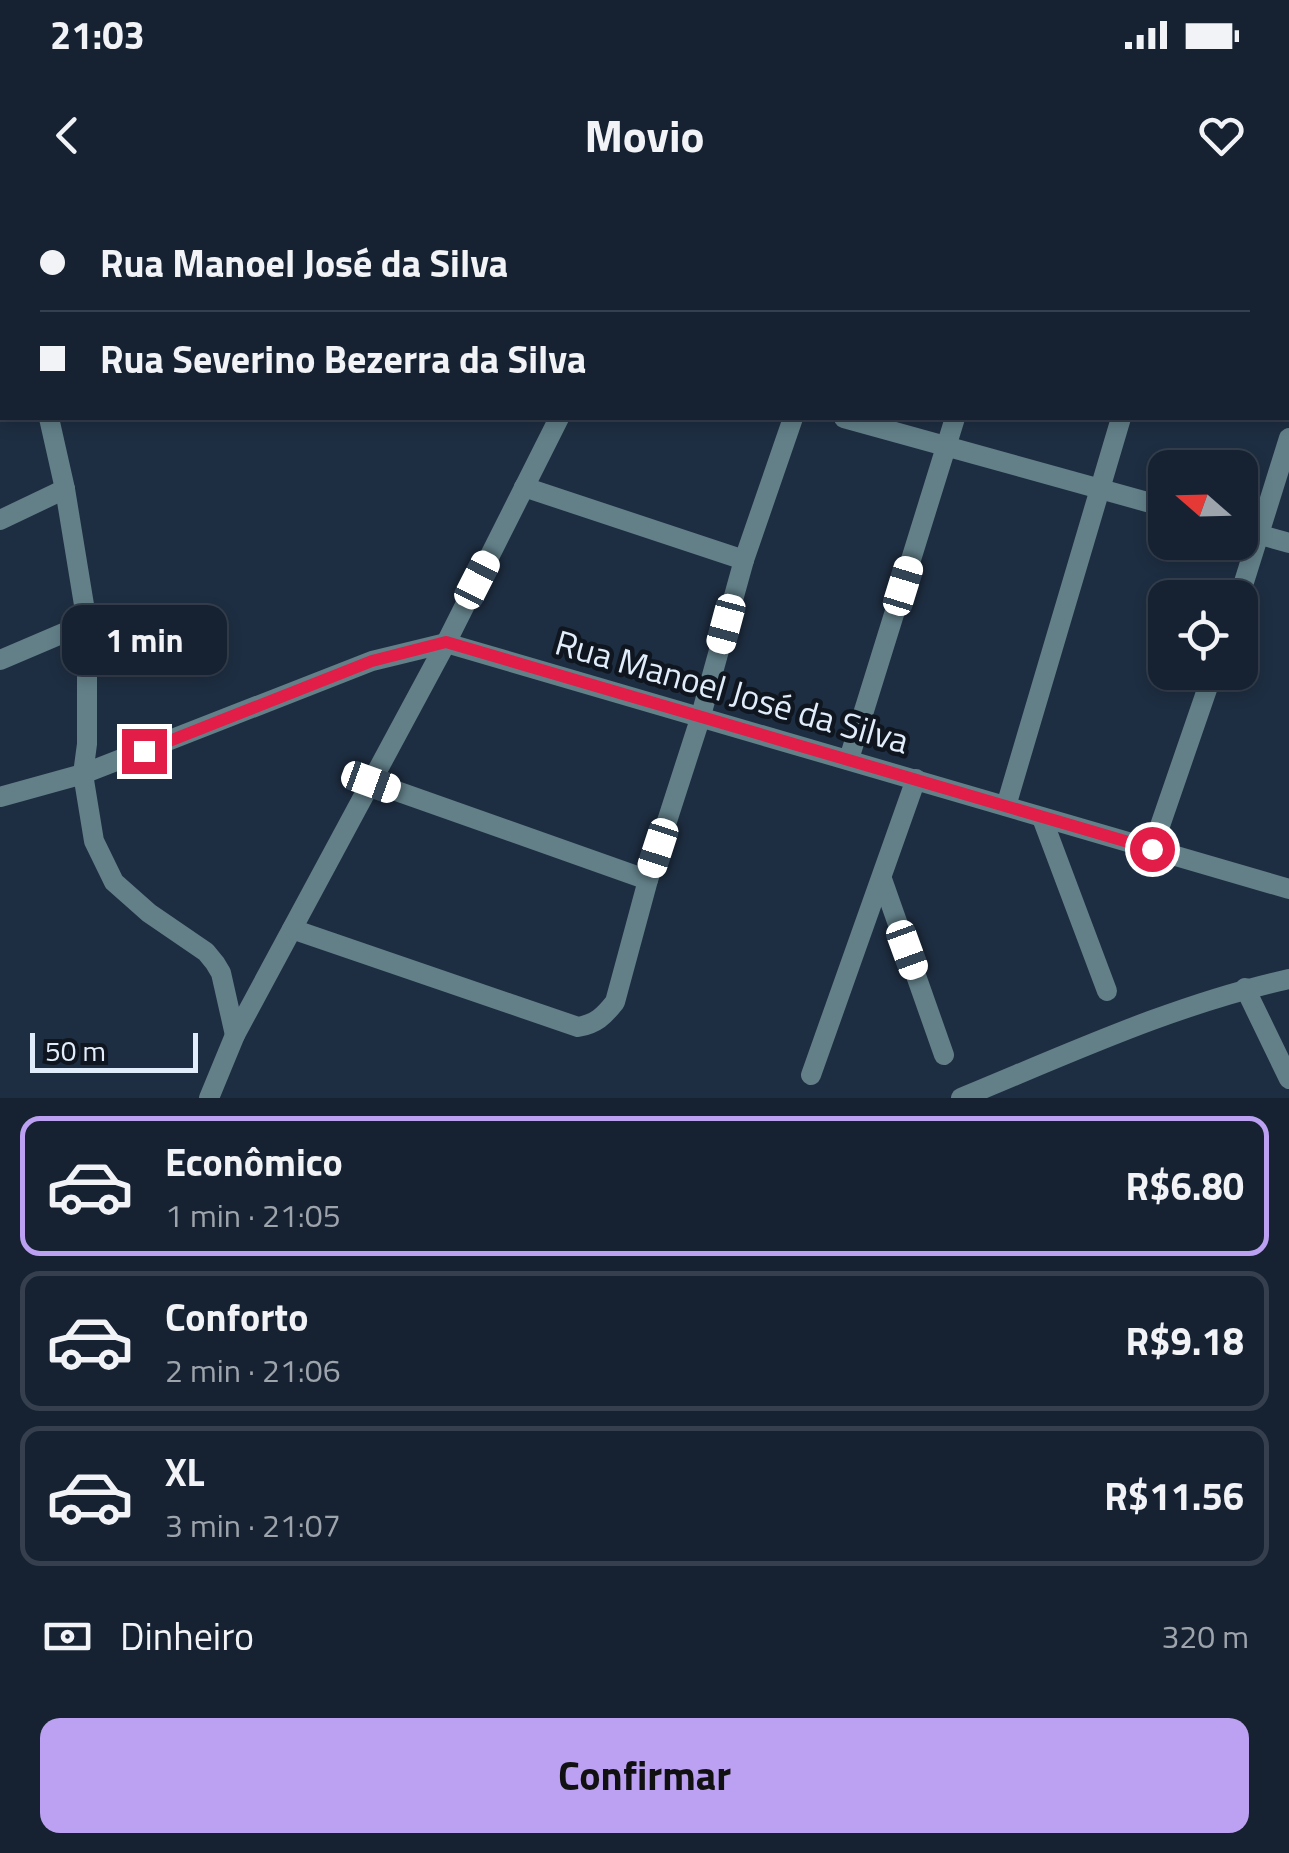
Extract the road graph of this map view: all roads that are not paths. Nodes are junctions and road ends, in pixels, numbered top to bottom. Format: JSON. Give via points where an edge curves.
{"nodes":[{"id":1,"x":49,"y":420,"type":"edge"},
{"id":2,"x":558,"y":420,"type":"edge"},
{"id":3,"x":791,"y":420,"type":"edge"},
{"id":4,"x":851,"y":420,"type":"edge"},
{"id":5,"x":954,"y":420,"type":"edge"},
{"id":6,"x":1121,"y":420,"type":"edge"},
{"id":7,"x":1289,"y":438,"type":"edge"},
{"id":8,"x":946,"y":448,"type":"junction"},
{"id":9,"x":524,"y":487,"type":"junction"},
{"id":10,"x":65,"y":489,"type":"junction"},
{"id":11,"x":1100,"y":489,"type":"junction"},
{"id":12,"x":1148,"y":503,"type":"edge"},
{"id":13,"x":1258,"y":513,"type":"edge"},
{"id":14,"x":0,"y":520,"type":"edge"},
{"id":15,"x":1258,"y":534,"type":"edge"},
{"id":16,"x":1289,"y":543,"type":"edge"},
{"id":17,"x":744,"y":560,"type":"junction"},
{"id":18,"x":87,"y":623,"type":"junction"},
{"id":19,"x":446,"y":642,"type":"junction"},
{"id":20,"x":0,"y":660,"type":"edge"},
{"id":21,"x":1207,"y":690,"type":"edge"},
{"id":22,"x":700,"y":719,"type":"junction"},
{"id":23,"x":849,"y":759,"type":"junction"},
{"id":24,"x":83,"y":774,"type":"junction"},
{"id":25,"x":916,"y":779,"type":"junction"},
{"id":26,"x":371,"y":782,"type":"junction"},
{"id":27,"x":0,"y":797,"type":"edge"},
{"id":28,"x":1006,"y":806,"type":"junction"},
{"id":29,"x":1042,"y":818,"type":"junction"},
{"id":30,"x":1152,"y":849,"type":"junction"},
{"id":31,"x":882,"y":879,"type":"junction"},
{"id":32,"x":648,"y":880,"type":"junction"},
{"id":33,"x":1289,"y":889,"type":"edge"},
{"id":34,"x":292,"y":929,"type":"junction"},
{"id":35,"x":1289,"y":979,"type":"edge"},
{"id":36,"x":1245,"y":988,"type":"junction"},
{"id":37,"x":1107,"y":991,"type":"dead end"},
{"id":38,"x":235,"y":1035,"type":"junction"},
{"id":39,"x":944,"y":1055,"type":"dead end"},
{"id":40,"x":811,"y":1075,"type":"dead end"},
{"id":41,"x":1289,"y":1079,"type":"edge"},
{"id":42,"x":209,"y":1098,"type":"edge"},
{"id":43,"x":961,"y":1098,"type":"edge"}],
"edges":[{"from":1,"to":10,"type":"street"},
{"from":2,"to":9,"type":"street"},
{"from":3,"to":17,"type":"street"},
{"from":4,"to":8,"type":"street"},
{"from":5,"to":8,"type":"street"},
{"from":6,"to":11,"type":"street"},
{"from":7,"to":13,"type":"street"},
{"from":8,"to":11,"type":"street"},
{"from":8,"to":23,"type":"street"},
{"from":9,"to":17,"type":"street"},
{"from":9,"to":19,"type":"street"},
{"from":10,"to":14,"type":"street"},
{"from":10,"to":18,"type":"street"},
{"from":11,"to":12,"type":"street"},
{"from":11,"to":28,"type":"street"},
{"from":15,"to":16,"type":"street"},
{"from":17,"to":22,"type":"street"},
{"from":18,"to":20,"type":"street"},
{"from":18,"to":24,"type":"street"},
{"from":19,"to":22,"type":"street","name":"Rua Manoel José da Silva"},
{"from":19,"to":24,"type":"street","via":[[359,666]]},
{"from":19,"to":26,"type":"street"},
{"from":21,"to":30,"type":"street"},
{"from":22,"to":23,"type":"street","name":"Rua Manoel José da Silva"},
{"from":22,"to":32,"type":"street"},
{"from":23,"to":25,"type":"street","name":"Rua Manoel José da Silva"},
{"from":24,"to":27,"type":"street"},
{"from":24,"to":38,"type":"street","via":[[94,841],[114,882],[216,963]]},
{"from":25,"to":28,"type":"street","name":"Rua Manoel José da Silva"},
{"from":25,"to":31,"type":"street"},
{"from":26,"to":32,"type":"street"},
{"from":26,"to":34,"type":"street"},
{"from":28,"to":29,"type":"street","name":"Rua Manoel José da Silva"},
{"from":29,"to":30,"type":"street","name":"Rua Manoel José da Silva"},
{"from":29,"to":37,"type":"street"},
{"from":30,"to":33,"type":"street","name":"Rua Manoel José da Silva"},
{"from":31,"to":39,"type":"street"},
{"from":31,"to":40,"type":"street"},
{"from":32,"to":34,"type":"street","via":[[615,1002],[587,1026]]},
{"from":34,"to":38,"type":"street"},
{"from":35,"to":36,"type":"street"},
{"from":36,"to":41,"type":"street"},
{"from":36,"to":43,"type":"street"},
{"from":38,"to":42,"type":"street"}]}
